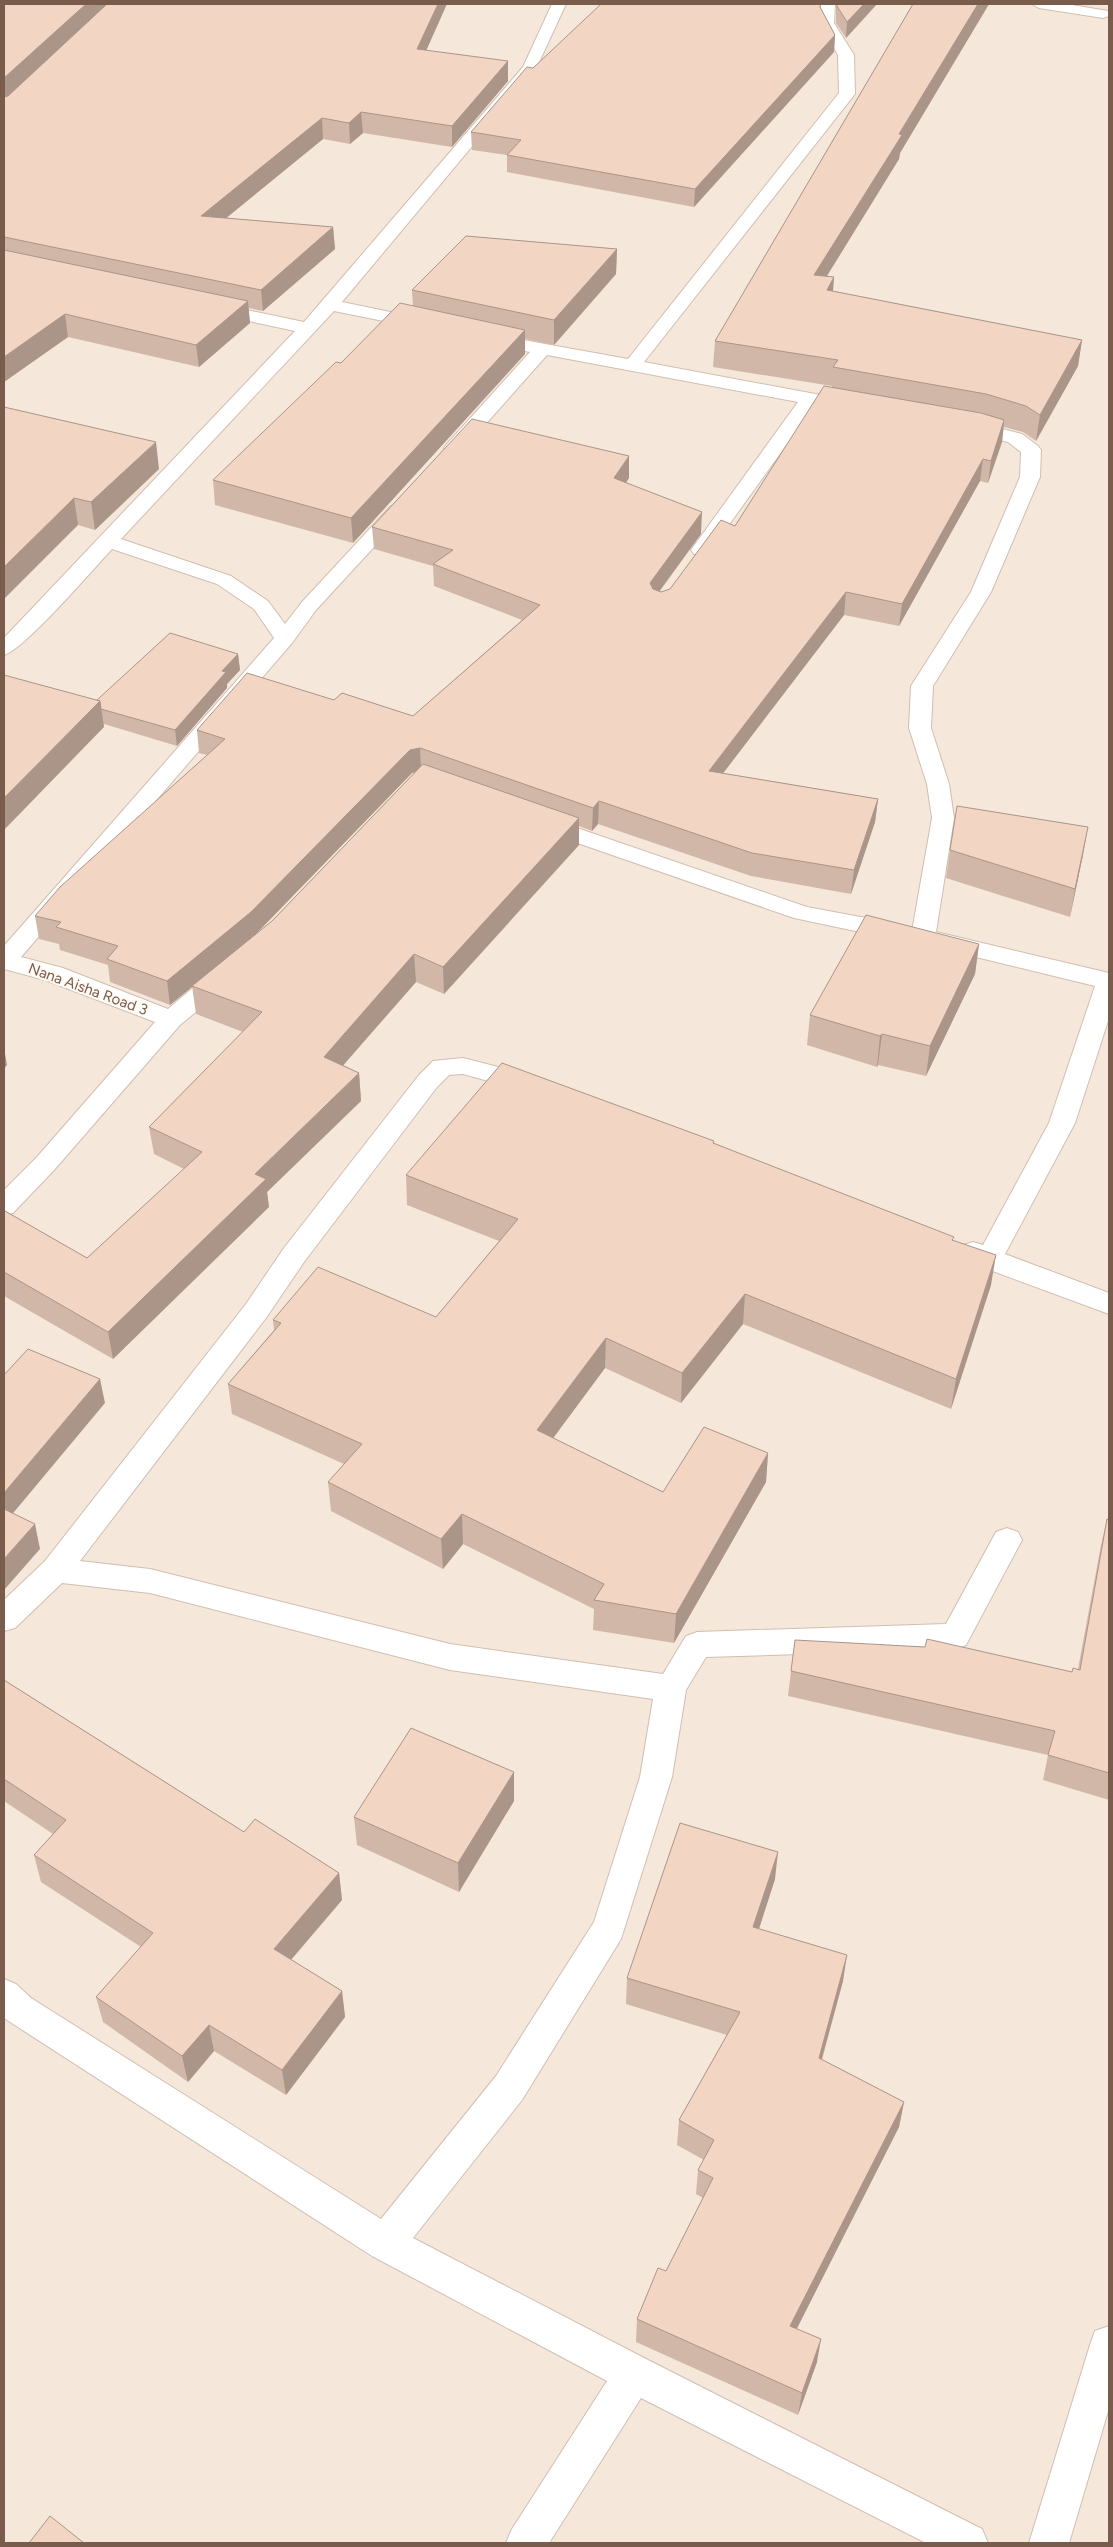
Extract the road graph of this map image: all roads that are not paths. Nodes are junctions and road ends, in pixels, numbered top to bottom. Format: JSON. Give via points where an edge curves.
{"nodes":[{"id":1,"x":559,"y":4,"type":"edge"},
{"id":2,"x":828,"y":4,"type":"edge"},
{"id":3,"x":1039,"y":4,"type":"edge"},
{"id":4,"x":1103,"y":14,"type":"dead end"},
{"id":5,"x":195,"y":304,"type":"edge"},
{"id":6,"x":330,"y":305,"type":"junction"},
{"id":7,"x":436,"y":327,"type":"edge"},
{"id":8,"x":309,"y":329,"type":"junction"},
{"id":9,"x":475,"y":336,"type":"edge"},
{"id":10,"x":542,"y":350,"type":"junction"},
{"id":11,"x":632,"y":366,"type":"junction"},
{"id":12,"x":810,"y":399,"type":"junction"},
{"id":13,"x":867,"y":410,"type":"edge"},
{"id":14,"x":953,"y":424,"type":"edge"},
{"id":15,"x":440,"y":464,"type":"edge"},
{"id":16,"x":414,"y":492,"type":"edge"},
{"id":17,"x":109,"y":541,"type":"junction"},
{"id":18,"x":690,"y":566,"type":"edge"},
{"id":19,"x":285,"y":639,"type":"junction"},
{"id":20,"x":4,"y":649,"type":"edge"},
{"id":21,"x":522,"y":816,"type":"edge"},
{"id":22,"x":923,"y":937,"type":"junction"},
{"id":23,"x":243,"y":959,"type":"edge"},
{"id":24,"x":4,"y":960,"type":"edge"},
{"id":25,"x":171,"y":1019,"type":"junction"},
{"id":26,"x":551,"y":1092,"type":"edge"},
{"id":27,"x":4,"y":1206,"type":"edge"},
{"id":28,"x":952,"y":1244,"type":"edge"},
{"id":29,"x":989,"y":1259,"type":"junction"},
{"id":30,"x":1109,"y":1304,"type":"edge"},
{"id":31,"x":1007,"y":1540,"type":"dead end"},
{"id":32,"x":56,"y":1570,"type":"junction"},
{"id":33,"x":4,"y":1619,"type":"edge"},
{"id":34,"x":671,"y":1688,"type":"junction"},
{"id":35,"x":9,"y":2009,"type":"edge"},
{"id":36,"x":385,"y":2243,"type":"junction"},
{"id":37,"x":1109,"y":2345,"type":"edge"},
{"id":38,"x":634,"y":2374,"type":"junction"},
{"id":39,"x":526,"y":2543,"type":"edge"},
{"id":40,"x":968,"y":2543,"type":"edge"},
{"id":41,"x":1049,"y":2543,"type":"edge"}],
"edges":[{"from":1,"to":6,"type":"street","via":[[530,68]]},
{"from":2,"to":11,"type":"street","via":[[827,23],[846,55],[847,94]]},
{"from":3,"to":4,"type":"street"},
{"from":5,"to":8,"type":"street"},
{"from":6,"to":7,"type":"street"},
{"from":6,"to":8,"type":"street"},
{"from":8,"to":17,"type":"street"},
{"from":9,"to":10,"type":"street"},
{"from":10,"to":11,"type":"street"},
{"from":10,"to":15,"type":"street"},
{"from":11,"to":12,"type":"street"},
{"from":12,"to":13,"type":"street"},
{"from":12,"to":18,"type":"street"},
{"from":14,"to":22,"type":"street","via":[[1015,438],[1031,450],[1030,477],[981,592],[922,686],[920,728],[938,784],[943,818]]},
{"from":16,"to":19,"type":"street","via":[[309,606]]},
{"from":17,"to":19,"type":"street","via":[[224,580],[262,605]]},
{"from":17,"to":20,"type":"street"},
{"from":19,"to":24,"type":"street"},
{"from":21,"to":22,"type":"street","via":[[802,913]]},
{"from":22,"to":29,"type":"street","via":[[1109,981],[1062,1123]]},
{"from":23,"to":25,"type":"street"},
{"from":24,"to":25,"type":"street","name":"Nana Aisha Road 3","via":[[54,974]]},
{"from":25,"to":27,"type":"street","via":[[46,1163]]},
{"from":26,"to":32,"type":"street","via":[[523,1081],[463,1066],[442,1067],[294,1255],[256,1311]]},
{"from":28,"to":29,"type":"street"},
{"from":29,"to":30,"type":"street"},
{"from":31,"to":34,"type":"street","via":[[955,1636],[697,1645]]},
{"from":32,"to":33,"type":"street"},
{"from":32,"to":34,"type":"street","via":[[150,1581],[450,1657]]},
{"from":34,"to":36,"type":"street","via":[[656,1776],[609,1928],[509,2088]]},
{"from":35,"to":36,"type":"street"},
{"from":36,"to":38,"type":"street"},
{"from":37,"to":41,"type":"street"},
{"from":38,"to":39,"type":"street"},
{"from":38,"to":40,"type":"street"}]}
